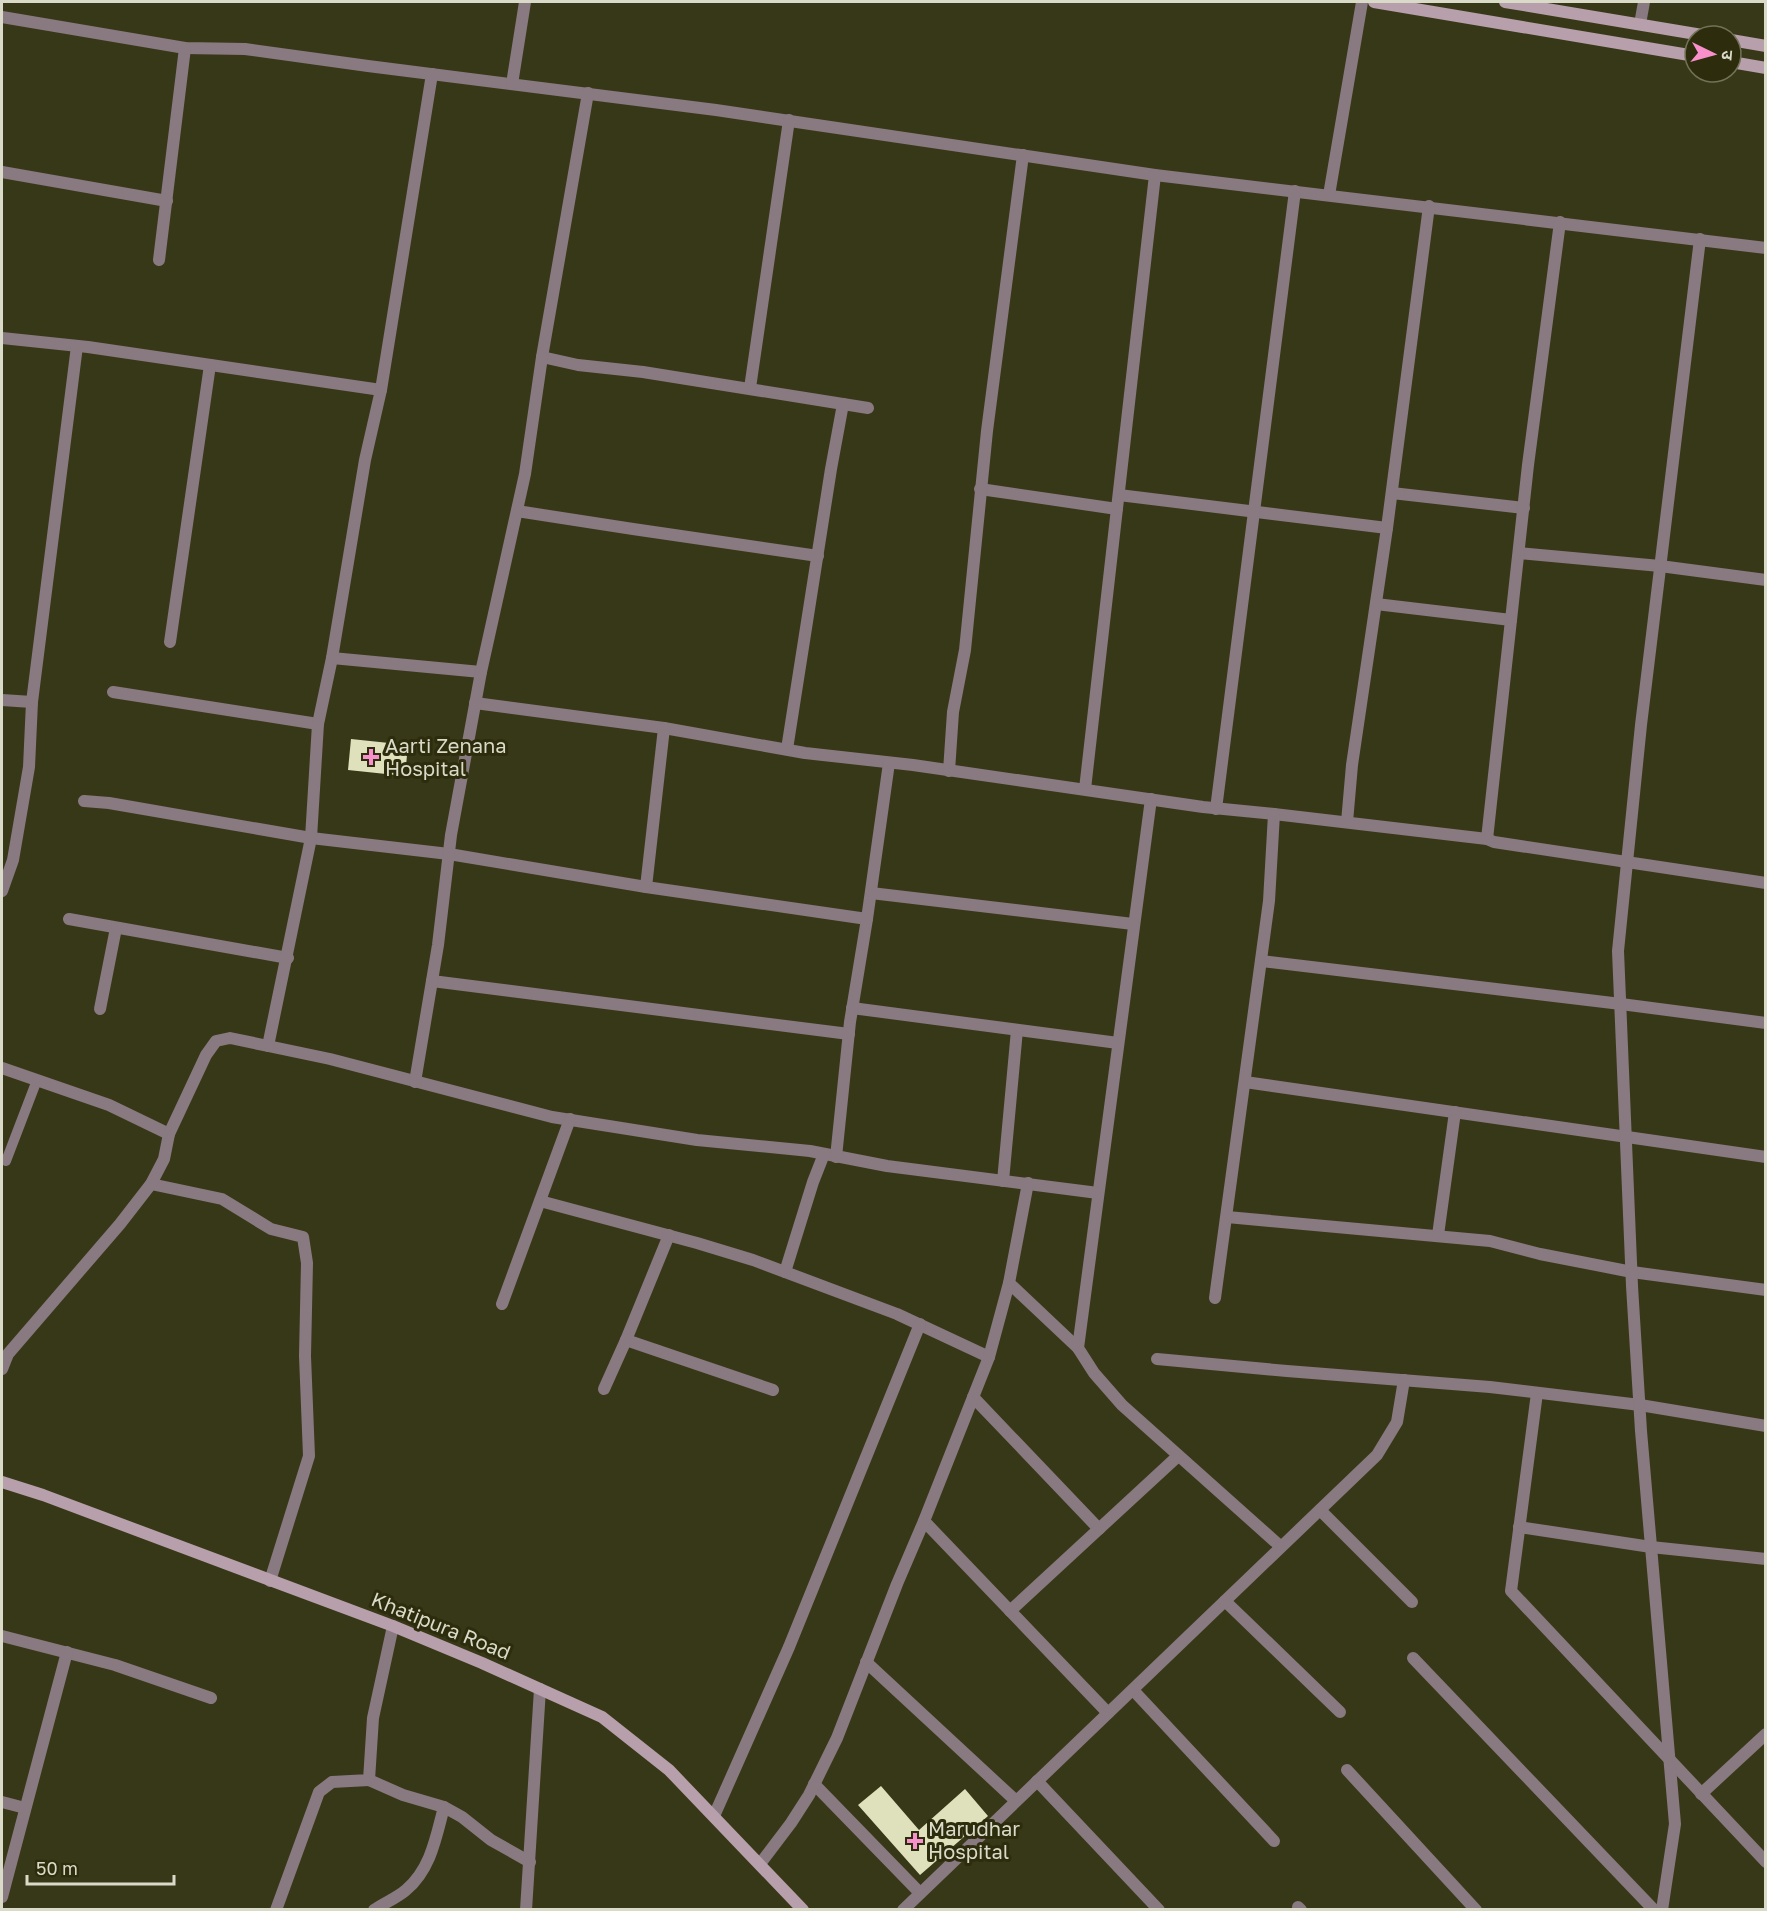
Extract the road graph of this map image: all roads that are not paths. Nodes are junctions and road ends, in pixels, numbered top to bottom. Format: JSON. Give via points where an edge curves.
{"nodes":[{"id":1,"x":525,"y":2,"type":"edge"},
{"id":2,"x":1362,"y":2,"type":"edge"},
{"id":3,"x":1374,"y":2,"type":"edge"},
{"id":4,"x":1505,"y":2,"type":"edge"},
{"id":5,"x":1644,"y":2,"type":"edge"},
{"id":6,"x":2,"y":17,"type":"edge"},
{"id":7,"x":1640,"y":24,"type":"junction"},
{"id":8,"x":1683,"y":32,"type":"edge"},
{"id":9,"x":1743,"y":42,"type":"edge"},
{"id":10,"x":1766,"y":46,"type":"edge"},
{"id":11,"x":185,"y":48,"type":"junction"},
{"id":12,"x":1683,"y":54,"type":"edge"},
{"id":13,"x":1743,"y":64,"type":"edge"},
{"id":14,"x":1766,"y":68,"type":"edge"},
{"id":15,"x":432,"y":74,"type":"junction"},
{"id":16,"x":512,"y":84,"type":"junction"},
{"id":17,"x":588,"y":93,"type":"junction"},
{"id":18,"x":789,"y":120,"type":"junction"},
{"id":19,"x":1023,"y":155,"type":"junction"},
{"id":20,"x":2,"y":172,"type":"edge"},
{"id":21,"x":1155,"y":175,"type":"junction"},
{"id":22,"x":1295,"y":191,"type":"junction"},
{"id":23,"x":1329,"y":195,"type":"junction"},
{"id":24,"x":167,"y":201,"type":"junction"},
{"id":25,"x":1428,"y":206,"type":"junction"},
{"id":26,"x":1560,"y":222,"type":"junction"},
{"id":27,"x":1700,"y":239,"type":"junction"},
{"id":28,"x":1766,"y":248,"type":"edge"},
{"id":29,"x":159,"y":260,"type":"dead end"},
{"id":30,"x":2,"y":338,"type":"edge"},
{"id":31,"x":78,"y":346,"type":"junction"},
{"id":32,"x":542,"y":357,"type":"junction"},
{"id":33,"x":210,"y":365,"type":"junction"},
{"id":34,"x":750,"y":388,"type":"junction"},
{"id":35,"x":381,"y":390,"type":"junction"},
{"id":36,"x":843,"y":404,"type":"junction"},
{"id":37,"x":868,"y":408,"type":"dead end"},
{"id":38,"x":980,"y":489,"type":"junction"},
{"id":39,"x":1392,"y":493,"type":"junction"},
{"id":40,"x":1119,"y":495,"type":"junction"},
{"id":41,"x":1524,"y":508,"type":"junction"},
{"id":42,"x":1117,"y":509,"type":"junction"},
{"id":43,"x":517,"y":511,"type":"junction"},
{"id":44,"x":1253,"y":512,"type":"junction"},
{"id":45,"x":1387,"y":528,"type":"junction"},
{"id":46,"x":1519,"y":553,"type":"junction"},
{"id":47,"x":818,"y":556,"type":"junction"},
{"id":48,"x":1660,"y":566,"type":"junction"},
{"id":49,"x":1766,"y":580,"type":"edge"},
{"id":50,"x":1376,"y":604,"type":"junction"},
{"id":51,"x":1511,"y":620,"type":"junction"},
{"id":52,"x":170,"y":642,"type":"dead end"},
{"id":53,"x":332,"y":658,"type":"junction"},
{"id":54,"x":481,"y":672,"type":"junction"},
{"id":55,"x":113,"y":692,"type":"dead end"},
{"id":56,"x":2,"y":700,"type":"edge"},
{"id":57,"x":32,"y":702,"type":"junction"},
{"id":58,"x":475,"y":703,"type":"junction"},
{"id":59,"x":318,"y":724,"type":"junction"},
{"id":60,"x":664,"y":728,"type":"junction"},
{"id":61,"x":787,"y":749,"type":"junction"},
{"id":62,"x":889,"y":763,"type":"junction"},
{"id":63,"x":949,"y":771,"type":"junction"},
{"id":64,"x":1085,"y":789,"type":"junction"},
{"id":65,"x":1151,"y":799,"type":"junction"},
{"id":66,"x":84,"y":801,"type":"dead end"},
{"id":67,"x":1216,"y":808,"type":"junction"},
{"id":68,"x":1274,"y":814,"type":"junction"},
{"id":69,"x":1347,"y":822,"type":"junction"},
{"id":70,"x":311,"y":838,"type":"junction"},
{"id":71,"x":1487,"y":839,"type":"junction"},
{"id":72,"x":448,"y":854,"type":"junction"},
{"id":73,"x":1627,"y":863,"type":"junction"},
{"id":74,"x":1766,"y":883,"type":"edge"},
{"id":75,"x":646,"y":887,"type":"junction"},
{"id":76,"x":2,"y":891,"type":"edge"},
{"id":77,"x":871,"y":893,"type":"junction"},
{"id":78,"x":69,"y":919,"type":"dead end"},
{"id":79,"x":867,"y":919,"type":"junction"},
{"id":80,"x":1133,"y":924,"type":"junction"},
{"id":81,"x":116,"y":928,"type":"junction"},
{"id":82,"x":288,"y":958,"type":"junction"},
{"id":83,"x":1261,"y":961,"type":"junction"},
{"id":84,"x":432,"y":981,"type":"junction"},
{"id":85,"x":1621,"y":1004,"type":"junction"},
{"id":86,"x":852,"y":1008,"type":"junction"},
{"id":87,"x":100,"y":1009,"type":"dead end"},
{"id":88,"x":1766,"y":1023,"type":"edge"},
{"id":89,"x":1017,"y":1030,"type":"junction"},
{"id":90,"x":849,"y":1034,"type":"junction"},
{"id":91,"x":1118,"y":1043,"type":"junction"},
{"id":92,"x":268,"y":1046,"type":"junction"},
{"id":93,"x":2,"y":1068,"type":"edge"},
{"id":94,"x":37,"y":1080,"type":"junction"},
{"id":95,"x":415,"y":1082,"type":"junction"},
{"id":96,"x":1245,"y":1082,"type":"junction"},
{"id":97,"x":1455,"y":1112,"type":"junction"},
{"id":98,"x":570,"y":1119,"type":"junction"},
{"id":99,"x":169,"y":1134,"type":"junction"},
{"id":100,"x":1626,"y":1137,"type":"junction"},
{"id":101,"x":830,"y":1155,"type":"junction"},
{"id":102,"x":1766,"y":1156,"type":"edge"},
{"id":103,"x":6,"y":1161,"type":"dead end"},
{"id":104,"x":1003,"y":1181,"type":"junction"},
{"id":105,"x":1028,"y":1183,"type":"junction"},
{"id":106,"x":151,"y":1184,"type":"junction"},
{"id":107,"x":1098,"y":1193,"type":"junction"},
{"id":108,"x":540,"y":1201,"type":"junction"},
{"id":109,"x":1227,"y":1217,"type":"junction"},
{"id":110,"x":669,"y":1235,"type":"junction"},
{"id":111,"x":1438,"y":1236,"type":"junction"},
{"id":112,"x":785,"y":1272,"type":"junction"},
{"id":113,"x":1632,"y":1272,"type":"junction"},
{"id":114,"x":1009,"y":1283,"type":"junction"},
{"id":115,"x":1766,"y":1290,"type":"edge"},
{"id":116,"x":1215,"y":1298,"type":"dead end"},
{"id":117,"x":502,"y":1304,"type":"dead end"},
{"id":118,"x":920,"y":1324,"type":"junction"},
{"id":119,"x":626,"y":1340,"type":"junction"},
{"id":120,"x":1078,"y":1347,"type":"junction"},
{"id":121,"x":989,"y":1357,"type":"junction"},
{"id":122,"x":1157,"y":1359,"type":"dead end"},
{"id":123,"x":2,"y":1369,"type":"edge"},
{"id":124,"x":1404,"y":1380,"type":"junction"},
{"id":125,"x":604,"y":1389,"type":"dead end"},
{"id":126,"x":773,"y":1390,"type":"dead end"},
{"id":127,"x":1537,"y":1393,"type":"junction"},
{"id":128,"x":973,"y":1397,"type":"junction"},
{"id":129,"x":1640,"y":1405,"type":"junction"},
{"id":130,"x":1766,"y":1426,"type":"edge"},
{"id":131,"x":1178,"y":1456,"type":"junction"},
{"id":132,"x":2,"y":1482,"type":"edge"},
{"id":133,"x":1320,"y":1510,"type":"junction"},
{"id":134,"x":924,"y":1521,"type":"junction"},
{"id":135,"x":1519,"y":1527,"type":"junction"},
{"id":136,"x":1099,"y":1528,"type":"junction"},
{"id":137,"x":1280,"y":1546,"type":"junction"},
{"id":138,"x":1651,"y":1547,"type":"junction"},
{"id":139,"x":1766,"y":1559,"type":"edge"},
{"id":140,"x":270,"y":1581,"type":"junction"},
{"id":141,"x":1225,"y":1601,"type":"junction"},
{"id":142,"x":1412,"y":1602,"type":"dead end"},
{"id":143,"x":1010,"y":1611,"type":"junction"},
{"id":144,"x":393,"y":1626,"type":"junction"},
{"id":145,"x":2,"y":1636,"type":"edge"},
{"id":146,"x":67,"y":1652,"type":"junction"},
{"id":147,"x":1413,"y":1658,"type":"dead end"},
{"id":148,"x":866,"y":1662,"type":"junction"},
{"id":149,"x":540,"y":1689,"type":"junction"},
{"id":150,"x":1133,"y":1690,"type":"junction"},
{"id":151,"x":211,"y":1698,"type":"dead end"},
{"id":152,"x":1340,"y":1712,"type":"dead end"},
{"id":153,"x":1108,"y":1713,"type":"junction"},
{"id":154,"x":1766,"y":1734,"type":"edge"},
{"id":155,"x":1670,"y":1761,"type":"junction"},
{"id":156,"x":1347,"y":1770,"type":"dead end"},
{"id":157,"x":369,"y":1780,"type":"junction"},
{"id":158,"x":1037,"y":1781,"type":"junction"},
{"id":159,"x":814,"y":1784,"type":"junction"},
{"id":160,"x":1701,"y":1794,"type":"junction"},
{"id":161,"x":1015,"y":1800,"type":"junction"},
{"id":162,"x":2,"y":1802,"type":"edge"},
{"id":163,"x":444,"y":1807,"type":"junction"},
{"id":164,"x":25,"y":1808,"type":"junction"},
{"id":165,"x":714,"y":1816,"type":"junction"},
{"id":166,"x":1274,"y":1841,"type":"dead end"},
{"id":167,"x":530,"y":1862,"type":"junction"},
{"id":168,"x":1766,"y":1862,"type":"edge"},
{"id":169,"x":760,"y":1864,"type":"junction"},
{"id":170,"x":920,"y":1893,"type":"junction"},
{"id":171,"x":2,"y":1897,"type":"edge"},
{"id":172,"x":1155,"y":1908,"type":"edge"},
{"id":173,"x":276,"y":1910,"type":"edge"},
{"id":174,"x":374,"y":1910,"type":"edge"},
{"id":175,"x":526,"y":1910,"type":"edge"},
{"id":176,"x":803,"y":1910,"type":"edge"},
{"id":177,"x":903,"y":1910,"type":"edge"},
{"id":178,"x":1476,"y":1910,"type":"edge"},
{"id":179,"x":1654,"y":1910,"type":"edge"},
{"id":180,"x":1662,"y":1910,"type":"edge"}],
"edges":[{"from":1,"to":16,"type":"street"},
{"from":2,"to":23,"type":"street"},
{"from":3,"to":12,"type":"main road"},
{"from":4,"to":7,"type":"main road"},
{"from":5,"to":7,"type":"street"},
{"from":6,"to":11,"type":"street"},
{"from":7,"to":8,"type":"main road"},
{"from":9,"to":10,"type":"main road"},
{"from":11,"to":15,"type":"street","via":[[245,49]]},
{"from":11,"to":24,"type":"street"},
{"from":13,"to":14,"type":"main road"},
{"from":15,"to":16,"type":"street"},
{"from":15,"to":35,"type":"street"},
{"from":16,"to":17,"type":"street"},
{"from":17,"to":18,"type":"street"},
{"from":17,"to":32,"type":"street"},
{"from":18,"to":19,"type":"street"},
{"from":18,"to":34,"type":"street"},
{"from":19,"to":21,"type":"street"},
{"from":19,"to":38,"type":"street"},
{"from":20,"to":24,"type":"street"},
{"from":21,"to":22,"type":"street"},
{"from":21,"to":40,"type":"street"},
{"from":22,"to":23,"type":"street"},
{"from":22,"to":44,"type":"street"},
{"from":23,"to":25,"type":"street"},
{"from":24,"to":29,"type":"street"},
{"from":25,"to":26,"type":"street"},
{"from":25,"to":39,"type":"street"},
{"from":26,"to":27,"type":"street"},
{"from":26,"to":41,"type":"street"},
{"from":27,"to":28,"type":"street"},
{"from":27,"to":48,"type":"street"},
{"from":30,"to":31,"type":"street"},
{"from":31,"to":33,"type":"street"},
{"from":31,"to":57,"type":"street"},
{"from":32,"to":34,"type":"street"},
{"from":32,"to":43,"type":"street"},
{"from":33,"to":35,"type":"street"},
{"from":33,"to":52,"type":"street"},
{"from":34,"to":36,"type":"street"},
{"from":35,"to":53,"type":"street","via":[[365,460]]},
{"from":36,"to":37,"type":"street"},
{"from":36,"to":47,"type":"street"},
{"from":38,"to":42,"type":"street"},
{"from":38,"to":63,"type":"street"},
{"from":39,"to":41,"type":"street"},
{"from":39,"to":45,"type":"street"},
{"from":40,"to":42,"type":"street"},
{"from":40,"to":44,"type":"street"},
{"from":41,"to":46,"type":"street"},
{"from":42,"to":64,"type":"street"},
{"from":43,"to":47,"type":"street"},
{"from":43,"to":54,"type":"street"},
{"from":44,"to":45,"type":"street"},
{"from":44,"to":67,"type":"street"},
{"from":45,"to":50,"type":"street"},
{"from":46,"to":48,"type":"street"},
{"from":46,"to":51,"type":"street"},
{"from":47,"to":61,"type":"street"},
{"from":48,"to":49,"type":"street"},
{"from":48,"to":73,"type":"street"},
{"from":50,"to":51,"type":"street"},
{"from":50,"to":69,"type":"street"},
{"from":51,"to":71,"type":"street"},
{"from":53,"to":54,"type":"street"},
{"from":53,"to":59,"type":"street"},
{"from":54,"to":58,"type":"street"},
{"from":55,"to":59,"type":"street"},
{"from":56,"to":57,"type":"street"},
{"from":57,"to":76,"type":"street","via":[[29,767],[13,860]]},
{"from":58,"to":60,"type":"street"},
{"from":58,"to":72,"type":"street"},
{"from":59,"to":70,"type":"street"},
{"from":60,"to":61,"type":"street"},
{"from":60,"to":75,"type":"street"},
{"from":61,"to":62,"type":"street"},
{"from":62,"to":63,"type":"street"},
{"from":62,"to":77,"type":"street"},
{"from":63,"to":64,"type":"street"},
{"from":64,"to":65,"type":"street"},
{"from":65,"to":67,"type":"street"},
{"from":65,"to":80,"type":"street"},
{"from":66,"to":70,"type":"street"},
{"from":67,"to":68,"type":"street"},
{"from":68,"to":69,"type":"street"},
{"from":68,"to":83,"type":"street"},
{"from":69,"to":71,"type":"street"},
{"from":70,"to":72,"type":"street"},
{"from":70,"to":82,"type":"street"},
{"from":71,"to":73,"type":"street"},
{"from":72,"to":75,"type":"street"},
{"from":72,"to":84,"type":"street"},
{"from":73,"to":74,"type":"street"},
{"from":73,"to":85,"type":"street","via":[[1618,951]]},
{"from":75,"to":79,"type":"street"},
{"from":77,"to":79,"type":"street"},
{"from":77,"to":80,"type":"street"},
{"from":78,"to":81,"type":"street"},
{"from":79,"to":86,"type":"street"},
{"from":80,"to":91,"type":"street"},
{"from":81,"to":82,"type":"street"},
{"from":81,"to":87,"type":"street"},
{"from":82,"to":92,"type":"street"},
{"from":83,"to":85,"type":"street"},
{"from":83,"to":96,"type":"street"},
{"from":84,"to":90,"type":"street"},
{"from":84,"to":95,"type":"street"},
{"from":85,"to":88,"type":"street"},
{"from":85,"to":100,"type":"street"},
{"from":86,"to":89,"type":"street"},
{"from":86,"to":90,"type":"street"},
{"from":89,"to":91,"type":"street"},
{"from":89,"to":104,"type":"street"},
{"from":90,"to":101,"type":"street"},
{"from":91,"to":107,"type":"street"},
{"from":92,"to":95,"type":"street"},
{"from":92,"to":99,"type":"street","via":[[230,1038],[216,1041]]},
{"from":93,"to":94,"type":"street"},
{"from":94,"to":99,"type":"street","via":[[109,1105]]},
{"from":94,"to":103,"type":"lane"},
{"from":95,"to":98,"type":"street"},
{"from":96,"to":97,"type":"street"},
{"from":96,"to":109,"type":"street"},
{"from":97,"to":100,"type":"street"},
{"from":97,"to":111,"type":"street"},
{"from":98,"to":101,"type":"street","via":[[697,1140]]},
{"from":98,"to":108,"type":"street"},
{"from":99,"to":106,"type":"street","via":[[164,1159]]},
{"from":100,"to":102,"type":"street"},
{"from":100,"to":113,"type":"street"},
{"from":101,"to":104,"type":"street"},
{"from":101,"to":112,"type":"street","via":[[813,1182]]},
{"from":104,"to":105,"type":"street"},
{"from":105,"to":107,"type":"street"},
{"from":105,"to":114,"type":"street"},
{"from":106,"to":123,"type":"street","via":[[8,1354]]},
{"from":106,"to":140,"type":"street","via":[[222,1199],[271,1229],[303,1237],[307,1263],[304,1356],[309,1456]]},
{"from":107,"to":120,"type":"street"},
{"from":108,"to":110,"type":"street"},
{"from":108,"to":117,"type":"street"},
{"from":109,"to":111,"type":"street"},
{"from":109,"to":116,"type":"street"},
{"from":110,"to":112,"type":"street"},
{"from":110,"to":119,"type":"street"},
{"from":111,"to":113,"type":"street","via":[[1490,1240]]},
{"from":112,"to":118,"type":"street"},
{"from":113,"to":115,"type":"street"},
{"from":113,"to":129,"type":"street"},
{"from":114,"to":120,"type":"street"},
{"from":114,"to":121,"type":"street"},
{"from":118,"to":121,"type":"street"},
{"from":118,"to":165,"type":"street","via":[[789,1647]]},
{"from":119,"to":125,"type":"street"},
{"from":119,"to":126,"type":"street"},
{"from":120,"to":131,"type":"street","via":[[1122,1405]]},
{"from":121,"to":128,"type":"street"},
{"from":122,"to":124,"type":"street"},
{"from":124,"to":127,"type":"street"},
{"from":124,"to":133,"type":"street","via":[[1397,1422],[1388,1439],[1377,1455]]},
{"from":127,"to":129,"type":"street"},
{"from":127,"to":135,"type":"street"},
{"from":128,"to":134,"type":"street"},
{"from":128,"to":136,"type":"street"},
{"from":129,"to":130,"type":"street"},
{"from":129,"to":138,"type":"street"},
{"from":131,"to":136,"type":"street"},
{"from":131,"to":137,"type":"street"},
{"from":132,"to":140,"type":"main road","name":"Khatipura Road"},
{"from":133,"to":137,"type":"street"},
{"from":133,"to":142,"type":"street"},
{"from":134,"to":143,"type":"street"},
{"from":134,"to":148,"type":"street"},
{"from":135,"to":138,"type":"street"},
{"from":135,"to":155,"type":"street","via":[[1511,1591]]},
{"from":136,"to":143,"type":"street"},
{"from":137,"to":141,"type":"street"},
{"from":138,"to":139,"type":"street"},
{"from":138,"to":155,"type":"street"},
{"from":140,"to":144,"type":"main road","name":"Khatipura Road"},
{"from":141,"to":150,"type":"street"},
{"from":141,"to":152,"type":"street"},
{"from":143,"to":153,"type":"street"},
{"from":144,"to":149,"type":"main road","name":"Khatipura Road"},
{"from":144,"to":157,"type":"street","via":[[373,1718]]},
{"from":145,"to":146,"type":"street"},
{"from":146,"to":151,"type":"street"},
{"from":146,"to":164,"type":"street"},
{"from":147,"to":179,"type":"street"},
{"from":148,"to":159,"type":"street","via":[[837,1738]]},
{"from":148,"to":161,"type":"street"},
{"from":149,"to":165,"type":"main road","name":"Khatipura Road","via":[[602,1717],[669,1770]]},
{"from":149,"to":167,"type":"street"},
{"from":150,"to":153,"type":"street"},
{"from":150,"to":166,"type":"street"},
{"from":153,"to":158,"type":"street"},
{"from":154,"to":160,"type":"street"},
{"from":155,"to":160,"type":"street"},
{"from":155,"to":180,"type":"street","via":[[1675,1824]]},
{"from":156,"to":178,"type":"street"},
{"from":157,"to":163,"type":"street"},
{"from":157,"to":173,"type":"street","via":[[332,1782],[320,1792]]},
{"from":158,"to":161,"type":"street"},
{"from":158,"to":172,"type":"street"},
{"from":159,"to":169,"type":"street","via":[[791,1824]]},
{"from":159,"to":170,"type":"street"},
{"from":160,"to":168,"type":"street"},
{"from":161,"to":170,"type":"street"},
{"from":162,"to":164,"type":"street"},
{"from":163,"to":167,"type":"street"},
{"from":163,"to":174,"type":"street","via":[[430,1860],[404,1892]]},
{"from":164,"to":171,"type":"street"},
{"from":165,"to":169,"type":"main road","name":"Khatipura Road"},
{"from":167,"to":175,"type":"street"},
{"from":169,"to":176,"type":"main road","name":"Khatipura Road"},
{"from":170,"to":177,"type":"street"}]}
